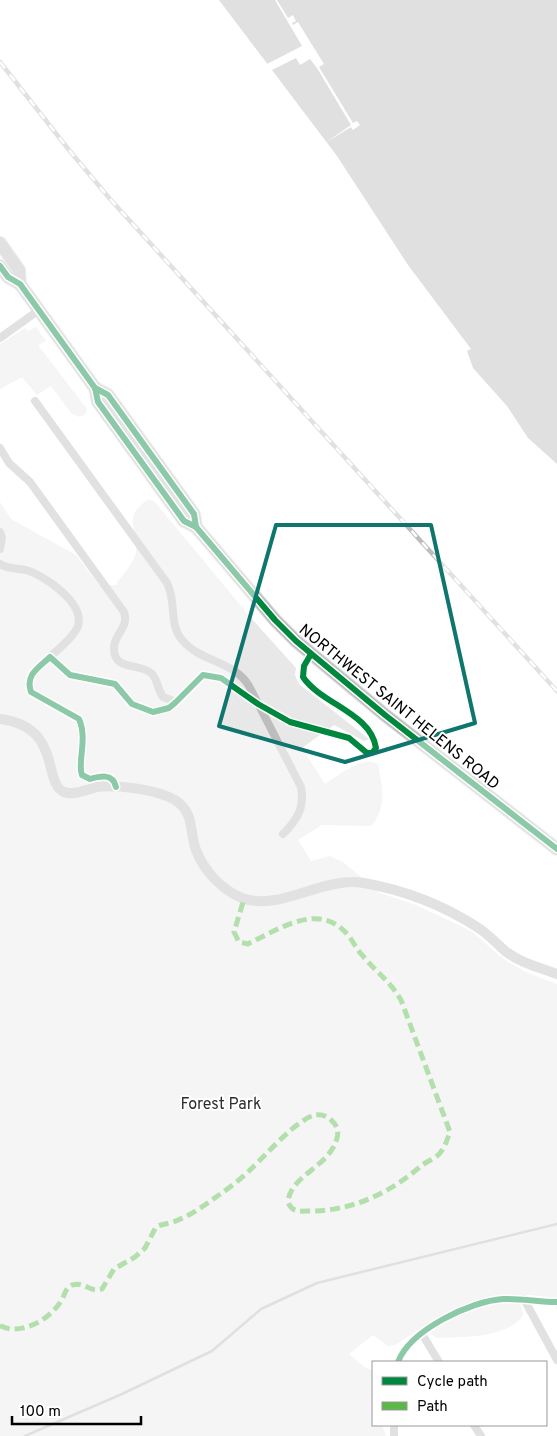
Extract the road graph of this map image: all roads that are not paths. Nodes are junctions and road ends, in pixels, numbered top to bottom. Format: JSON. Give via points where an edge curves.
{"nodes":[{"id":1,"x":0,"y":243,"type":"edge"},
{"id":2,"x":0,"y":266,"type":"edge"},
{"id":3,"x":20,"y":284,"type":"junction"},
{"id":4,"x":39,"y":310,"type":"junction"},
{"id":5,"x":0,"y":338,"type":"edge"},
{"id":6,"x":35,"y":401,"type":"dead end"},
{"id":7,"x":0,"y":448,"type":"edge"},
{"id":8,"x":0,"y":532,"type":"edge"},
{"id":9,"x":0,"y":549,"type":"edge"},
{"id":10,"x":0,"y":564,"type":"edge"},
{"id":11,"x":311,"y":654,"type":"junction"},
{"id":12,"x":50,"y":657,"type":"junction"},
{"id":13,"x":176,"y":702,"type":"junction"},
{"id":14,"x":258,"y":704,"type":"junction"},
{"id":15,"x":0,"y":720,"type":"edge"},
{"id":16,"x":116,"y":787,"type":"junction"},
{"id":17,"x":283,"y":834,"type":"dead end"},
{"id":18,"x":557,"y":849,"type":"edge"},
{"id":19,"x":557,"y":974,"type":"edge"},
{"id":20,"x":524,"y":1299,"type":"junction"},
{"id":21,"x":557,"y":1302,"type":"edge"},
{"id":22,"x":422,"y":1334,"type":"junction"},
{"id":23,"x":557,"y":1360,"type":"edge"},
{"id":24,"x":399,"y":1361,"type":"edge"},
{"id":25,"x":437,"y":1361,"type":"edge"}],
"edges":[{"from":1,"to":3,"type":"highway","name":"NORTHWEST SAINT HELENS ROAD","via":[[19,270]]},
{"from":2,"to":3,"type":"highway","name":"NORTHWEST SAINT HELENS ROAD","via":[[8,277]]},
{"from":3,"to":4,"type":"highway","name":"NORTHWEST SAINT HELENS ROAD"},
{"from":4,"to":5,"type":"street"},
{"from":4,"to":11,"type":"highway","name":"NORTHWEST SAINT HELENS ROAD","via":[[95,388],[98,402],[184,521],[196,527],[275,620]]},
{"from":6,"to":14,"type":"street","via":[[167,583],[173,597],[175,626],[182,640],[196,652],[238,673]]},
{"from":7,"to":13,"type":"street","via":[[9,463],[30,482],[124,612],[126,622],[114,647],[117,659],[124,666],[149,671],[162,697]]},
{"from":8,"to":9,"type":"street"},
{"from":10,"to":12,"type":"street","via":[[41,576],[54,584],[74,609],[79,621],[77,628]]},
{"from":11,"to":14,"type":"street","via":[[302,672],[304,680],[370,731],[375,740],[375,752],[367,753],[349,738],[290,722]]},
{"from":11,"to":18,"type":"highway","name":"NORTHWEST SAINT HELENS ROAD"},
{"from":12,"to":13,"type":"street","via":[[70,675],[115,684],[132,704],[146,711],[163,710]]},
{"from":12,"to":16,"type":"street","via":[[30,676],[31,692],[79,719],[84,741],[82,775],[90,779],[110,778]]},
{"from":13,"to":14,"type":"street","via":[[195,681],[206,675],[221,678]]},
{"from":14,"to":17,"type":"street","via":[[301,787],[299,814]]},
{"from":15,"to":16,"type":"main road","via":[[19,724],[38,738],[50,759],[54,781],[62,791],[70,793]]},
{"from":16,"to":19,"type":"main road","via":[[165,795],[184,808],[191,822],[196,851],[206,870],[244,898],[272,901],[338,882],[387,888],[448,911],[478,927],[521,962]]},
{"from":20,"to":21,"type":"street"},
{"from":20,"to":22,"type":"street","via":[[476,1303]]},
{"from":20,"to":23,"type":"street"},
{"from":22,"to":24,"type":"street"},
{"from":22,"to":25,"type":"street"}]}
